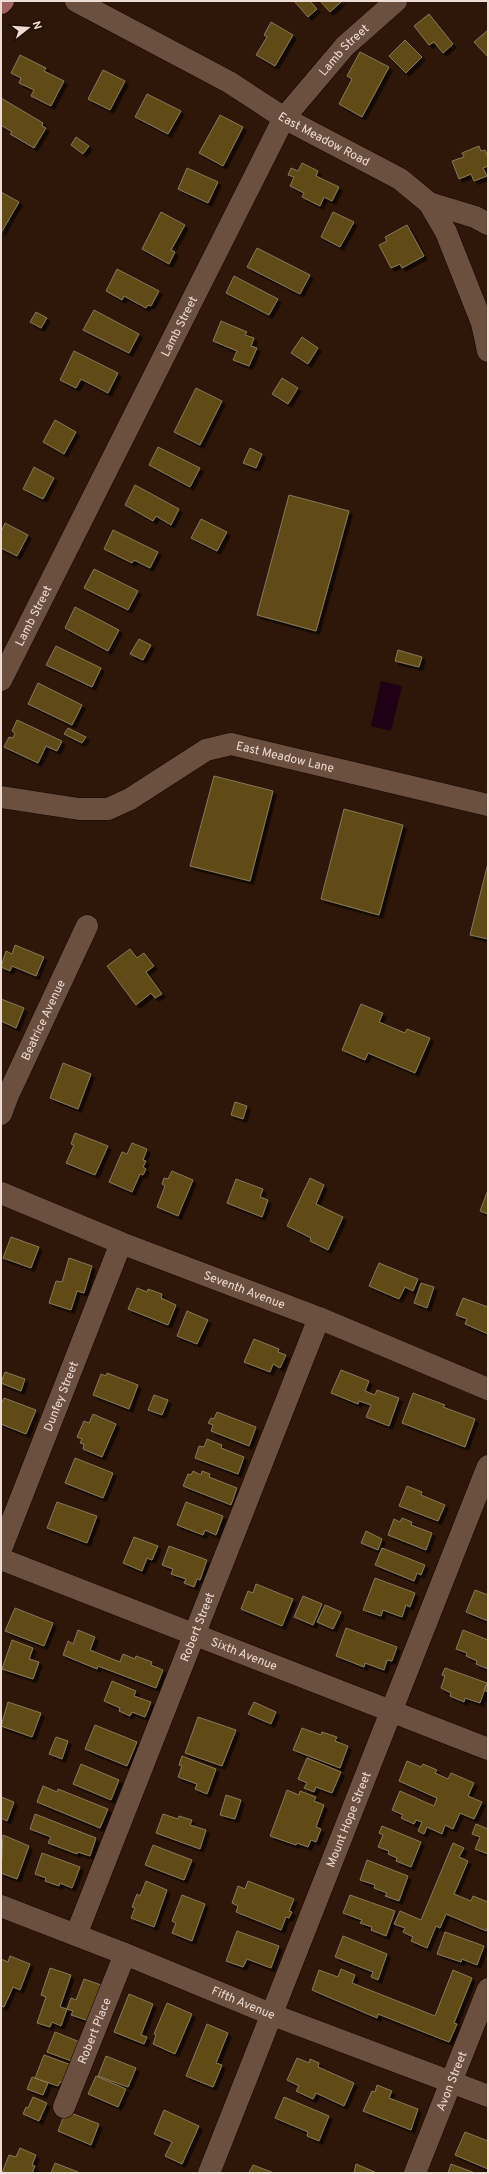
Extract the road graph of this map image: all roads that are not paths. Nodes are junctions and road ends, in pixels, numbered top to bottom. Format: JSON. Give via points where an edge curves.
{"nodes":[{"id":1,"x":76,"y":1,"type":"edge"},
{"id":2,"x":396,"y":1,"type":"edge"},
{"id":3,"x":284,"y":118,"type":"junction"},
{"id":4,"x":429,"y":203,"type":"junction"},
{"id":5,"x":488,"y":224,"type":"edge"},
{"id":6,"x":488,"y":351,"type":"edge"},
{"id":7,"x":1,"y":680,"type":"edge"},
{"id":8,"x":1,"y":797,"type":"edge"},
{"id":9,"x":488,"y":805,"type":"edge"},
{"id":10,"x":87,"y":926,"type":"dead end"},
{"id":11,"x":1,"y":1114,"type":"edge"},
{"id":12,"x":1,"y":1193,"type":"edge"},
{"id":13,"x":121,"y":1243,"type":"junction"},
{"id":14,"x":319,"y":1318,"type":"junction"},
{"id":15,"x":488,"y":1389,"type":"edge"},
{"id":16,"x":488,"y":1466,"type":"edge"},
{"id":17,"x":1,"y":1549,"type":"edge"},
{"id":18,"x":1,"y":1559,"type":"edge"},
{"id":19,"x":195,"y":1636,"type":"junction"},
{"id":20,"x":392,"y":1712,"type":"junction"},
{"id":21,"x":488,"y":1750,"type":"edge"},
{"id":22,"x":1,"y":1906,"type":"edge"},
{"id":23,"x":76,"y":1935,"type":"junction"},
{"id":24,"x":125,"y":1954,"type":"junction"},
{"id":25,"x":488,"y":1989,"type":"edge"},
{"id":26,"x":273,"y":2015,"type":"junction"},
{"id":27,"x":451,"y":2082,"type":"junction"},
{"id":28,"x":488,"y":2096,"type":"edge"},
{"id":29,"x":64,"y":2107,"type":"dead end"},
{"id":30,"x":209,"y":2173,"type":"edge"},
{"id":31,"x":415,"y":2173,"type":"edge"}],
"edges":[{"from":1,"to":3,"type":"street","name":"East Meadow Road","via":[[229,82]]},
{"from":2,"to":3,"type":"street","name":"Lamb Street","via":[[345,46]]},
{"from":3,"to":4,"type":"street","name":"East Meadow Road","via":[[400,179]]},
{"from":3,"to":7,"type":"street","name":"Lamb Street"},
{"from":4,"to":5,"type":"street","via":[[475,216]]},
{"from":4,"to":6,"type":"street","name":"East Meadow Road","via":[[446,232],[482,323]]},
{"from":8,"to":9,"type":"street","name":"East Meadow Lane","via":[[79,809],[108,809],[130,799],[206,750],[231,744]]},
{"from":10,"to":11,"type":"street","name":"Beatrice Avenue"},
{"from":12,"to":13,"type":"street","name":"Seventh Avenue"},
{"from":13,"to":14,"type":"street","name":"Seventh Avenue"},
{"from":13,"to":17,"type":"street","name":"Dunfey Street"},
{"from":14,"to":15,"type":"street","name":"Seventh Avenue"},
{"from":14,"to":19,"type":"street","name":"Robert Street"},
{"from":16,"to":20,"type":"street","name":"Mount Hope Street"},
{"from":18,"to":19,"type":"street","name":"Sixth Avenue"},
{"from":19,"to":20,"type":"street","name":"Sixth Avenue"},
{"from":19,"to":23,"type":"street","name":"Robert Street"},
{"from":20,"to":21,"type":"street","name":"Sixth Avenue"},
{"from":20,"to":26,"type":"street","name":"Mount Hope Street"},
{"from":22,"to":23,"type":"street","name":"Fifth Avenue"},
{"from":23,"to":24,"type":"street","name":"Fifth Avenue"},
{"from":24,"to":26,"type":"street","name":"Fifth Avenue"},
{"from":24,"to":29,"type":"street","name":"Robert Place"},
{"from":25,"to":27,"type":"street","name":"Avon Street"},
{"from":26,"to":27,"type":"street","name":"Fifth Avenue"},
{"from":26,"to":30,"type":"street","name":"Mount Hope Street"},
{"from":27,"to":28,"type":"street","name":"Fifth Avenue"},
{"from":27,"to":31,"type":"street","name":"Avon Street"}]}
